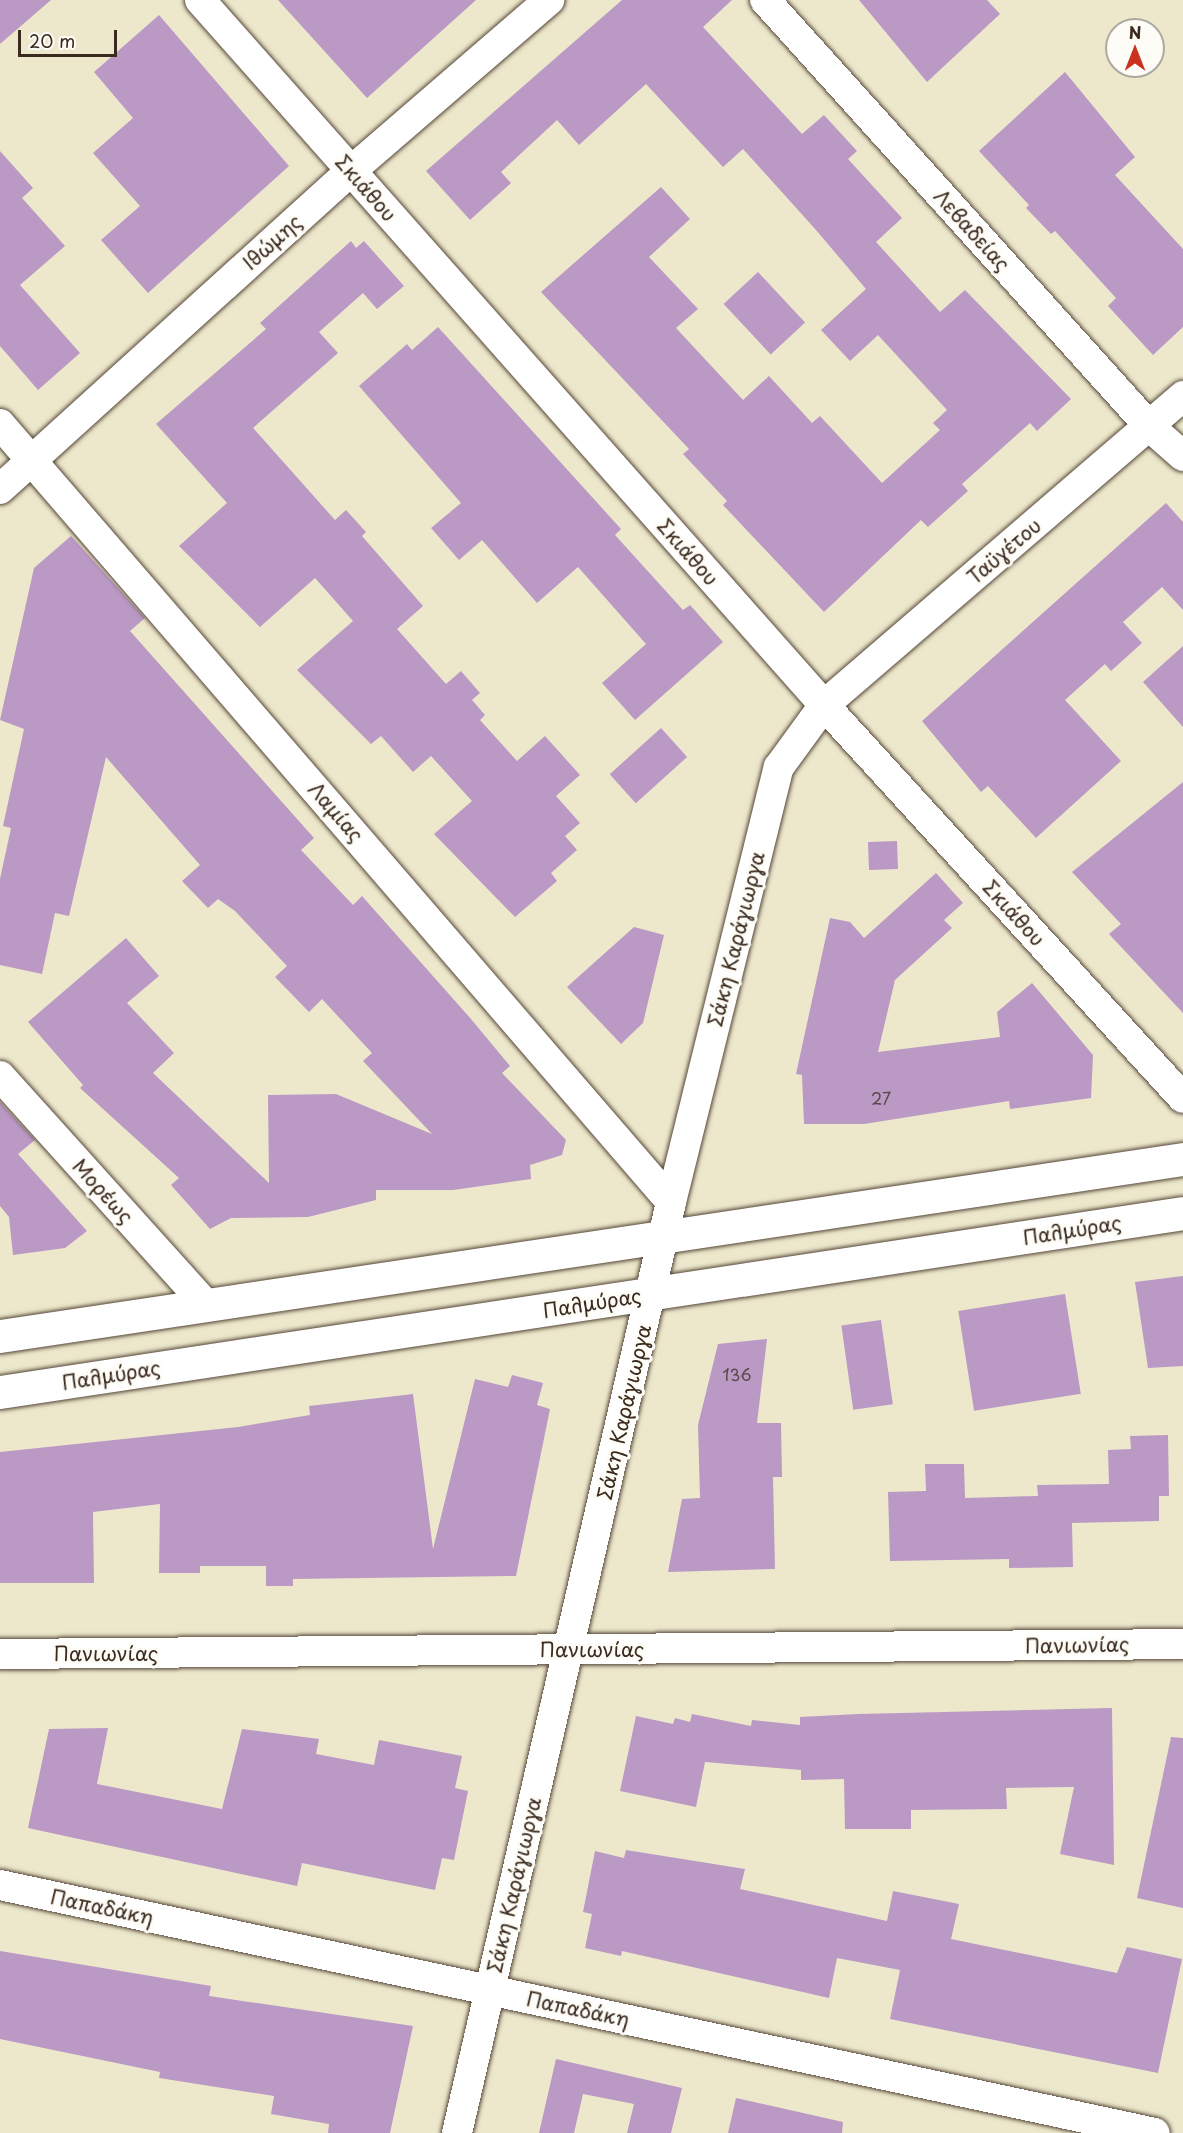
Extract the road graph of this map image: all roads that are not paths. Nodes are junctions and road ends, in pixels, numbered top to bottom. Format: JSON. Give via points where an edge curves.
{"nodes":[{"id":1,"x":200,"y":0,"type":"edge"},
{"id":2,"x":549,"y":0,"type":"edge"},
{"id":3,"x":765,"y":0,"type":"edge"},
{"id":4,"x":351,"y":171,"type":"junction"},
{"id":5,"x":1183,"y":396,"type":"edge"},
{"id":6,"x":0,"y":424,"type":"edge"},
{"id":7,"x":1150,"y":427,"type":"junction"},
{"id":8,"x":1183,"y":456,"type":"edge"},
{"id":9,"x":32,"y":459,"type":"junction"},
{"id":10,"x":0,"y":489,"type":"edge"},
{"id":11,"x":824,"y":705,"type":"junction"},
{"id":12,"x":0,"y":1076,"type":"edge"},
{"id":13,"x":1183,"y":1098,"type":"edge"},
{"id":14,"x":1183,"y":1159,"type":"edge"},
{"id":15,"x":671,"y":1202,"type":"junction"},
{"id":16,"x":1183,"y":1213,"type":"edge"},
{"id":17,"x":665,"y":1237,"type":"junction"},
{"id":18,"x":653,"y":1294,"type":"junction"},
{"id":19,"x":206,"y":1305,"type":"junction"},
{"id":20,"x":0,"y":1336,"type":"edge"},
{"id":21,"x":0,"y":1392,"type":"edge"},
{"id":22,"x":1183,"y":1644,"type":"edge"},
{"id":23,"x":567,"y":1650,"type":"junction"},
{"id":24,"x":0,"y":1654,"type":"edge"},
{"id":25,"x":0,"y":1885,"type":"edge"},
{"id":26,"x":490,"y":1990,"type":"junction"},
{"id":27,"x":457,"y":2133,"type":"edge"},
{"id":28,"x":1155,"y":2133,"type":"edge"}],
"edges":[{"from":1,"to":4,"type":"street","name":"Σκιάθου"},
{"from":2,"to":4,"type":"street","name":"Ιθώμης"},
{"from":3,"to":7,"type":"street","name":"Λεβαδείας"},
{"from":4,"to":9,"type":"street","name":"Ιθώμης"},
{"from":4,"to":11,"type":"street","name":"Σκιάθου"},
{"from":5,"to":7,"type":"street","name":"Ταϋγέτου"},
{"from":6,"to":9,"type":"street","name":"Λαμίας"},
{"from":7,"to":8,"type":"street","name":"Λεβαδείας"},
{"from":7,"to":11,"type":"street","name":"Ταϋγέτου"},
{"from":9,"to":10,"type":"street","name":"Ιθώμης"},
{"from":9,"to":15,"type":"street","name":"Λαμίας"},
{"from":11,"to":13,"type":"street","name":"Σκιάθου"},
{"from":11,"to":15,"type":"street","name":"Σάκη Καράγιωργα","via":[[779,767]]},
{"from":12,"to":19,"type":"street","name":"Μορέως"},
{"from":14,"to":17,"type":"main road"},
{"from":15,"to":17,"type":"street","name":"Σάκη Καράγιωργα"},
{"from":16,"to":18,"type":"main road","name":"Παλμύρας"},
{"from":17,"to":18,"type":"street","name":"Σάκη Καράγιωργα"},
{"from":17,"to":19,"type":"main road"},
{"from":18,"to":21,"type":"main road","name":"Παλμύρας"},
{"from":18,"to":23,"type":"street","name":"Σάκη Καράγιωργα"},
{"from":19,"to":20,"type":"main road"},
{"from":22,"to":23,"type":"street","name":"Πανιωνίας"},
{"from":23,"to":24,"type":"street","name":"Πανιωνίας"},
{"from":23,"to":26,"type":"street","name":"Σάκη Καράγιωργα"},
{"from":25,"to":26,"type":"street","name":"Παπαδάκη"},
{"from":26,"to":27,"type":"street","name":"Σάκη Καράγιωργα"},
{"from":26,"to":28,"type":"street","name":"Παπαδάκη"}]}
